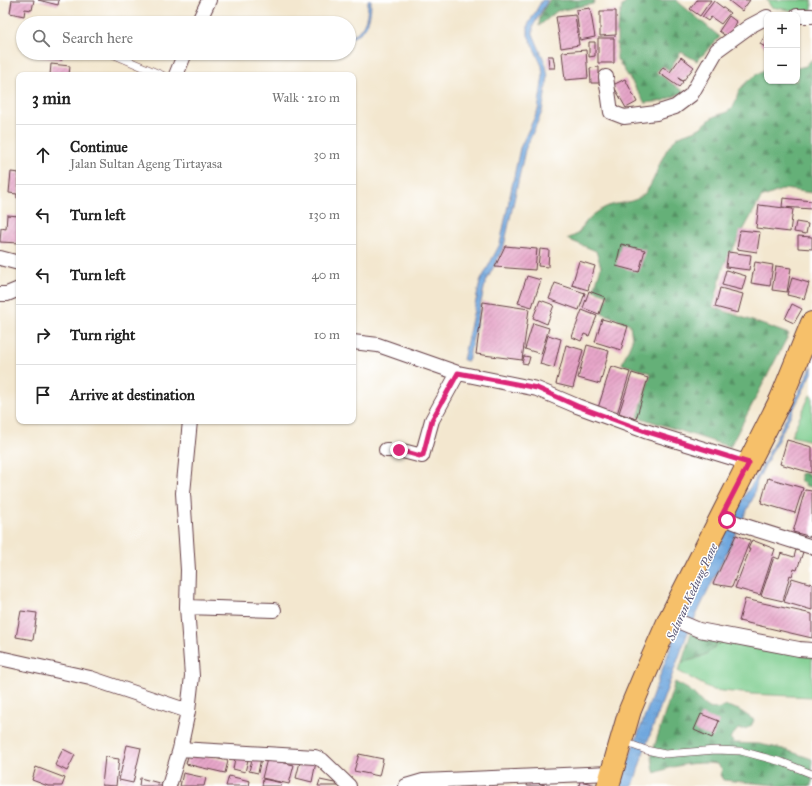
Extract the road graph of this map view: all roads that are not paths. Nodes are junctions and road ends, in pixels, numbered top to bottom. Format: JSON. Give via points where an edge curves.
{"nodes":[{"id":1,"x":208,"y":0,"type":"edge"},
{"id":2,"x":201,"y":16,"type":"edge"},
{"id":3,"x":800,"y":16,"type":"edge"},
{"id":4,"x":812,"y":16,"type":"edge"},
{"id":5,"x":764,"y":19,"type":"edge"},
{"id":6,"x":127,"y":60,"type":"edge"},
{"id":7,"x":182,"y":60,"type":"edge"},
{"id":8,"x":155,"y":72,"type":"edge"},
{"id":9,"x":177,"y":72,"type":"edge"},
{"id":10,"x":606,"y":77,"type":"dead end"},
{"id":11,"x":0,"y":258,"type":"edge"},
{"id":12,"x":16,"y":262,"type":"edge"},
{"id":13,"x":16,"y":290,"type":"edge"},
{"id":14,"x":0,"y":294,"type":"edge"},
{"id":15,"x":812,"y":323,"type":"edge"},
{"id":16,"x":356,"y":342,"type":"edge"},
{"id":17,"x":458,"y":373,"type":"junction"},
{"id":18,"x":190,"y":424,"type":"edge"},
{"id":19,"x":386,"y":450,"type":"dead end"},
{"id":20,"x":749,"y":463,"type":"junction"},
{"id":21,"x":724,"y":518,"type":"junction"},
{"id":22,"x":812,"y":547,"type":"edge"},
{"id":23,"x":187,"y":607,"type":"junction"},
{"id":24,"x":274,"y":610,"type":"dead end"},
{"id":25,"x":674,"y":621,"type":"junction"},
{"id":26,"x":812,"y":650,"type":"edge"},
{"id":27,"x":0,"y":658,"type":"edge"},
{"id":28,"x":188,"y":711,"type":"junction"},
{"id":29,"x":626,"y":743,"type":"junction"},
{"id":30,"x":180,"y":749,"type":"junction"},
{"id":31,"x":812,"y":774,"type":"edge"},
{"id":32,"x":610,"y":780,"type":"edge"},
{"id":33,"x":169,"y":786,"type":"edge"},
{"id":34,"x":349,"y":786,"type":"edge"},
{"id":35,"x":406,"y":786,"type":"edge"}],
"edges":[{"from":1,"to":2,"type":"street"},
{"from":3,"to":4,"type":"street"},
{"from":5,"to":10,"type":"street","via":[[717,50],[691,96],[675,107],[624,117],[611,112]]},
{"from":6,"to":8,"type":"lane"},
{"from":7,"to":9,"type":"street"},
{"from":11,"to":12,"type":"street"},
{"from":13,"to":14,"type":"street"},
{"from":15,"to":20,"type":"main road","via":[[781,399]]},
{"from":16,"to":17,"type":"street","via":[[378,345]]},
{"from":17,"to":19,"type":"street","via":[[432,420],[422,456],[399,450]]},
{"from":17,"to":20,"type":"street","via":[[537,388],[645,431]]},
{"from":18,"to":23,"type":"street","via":[[183,493],[188,570]]},
{"from":20,"to":21,"type":"main road"},
{"from":21,"to":22,"type":"street"},
{"from":21,"to":25,"type":"main road"},
{"from":23,"to":24,"type":"street"},
{"from":23,"to":28,"type":"street","via":[[192,676]]},
{"from":25,"to":26,"type":"street","via":[[699,630]]},
{"from":25,"to":29,"type":"main road","via":[[630,710]]},
{"from":27,"to":28,"type":"street","via":[[90,678]]},
{"from":28,"to":30,"type":"street"},
{"from":29,"to":31,"type":"lane","via":[[665,754],[716,750],[741,752],[782,762]]},
{"from":29,"to":32,"type":"main road"},
{"from":30,"to":33,"type":"street"},
{"from":30,"to":34,"type":"street","via":[[315,757],[322,760]]},
{"from":32,"to":35,"type":"street","via":[[423,780]]}]}
